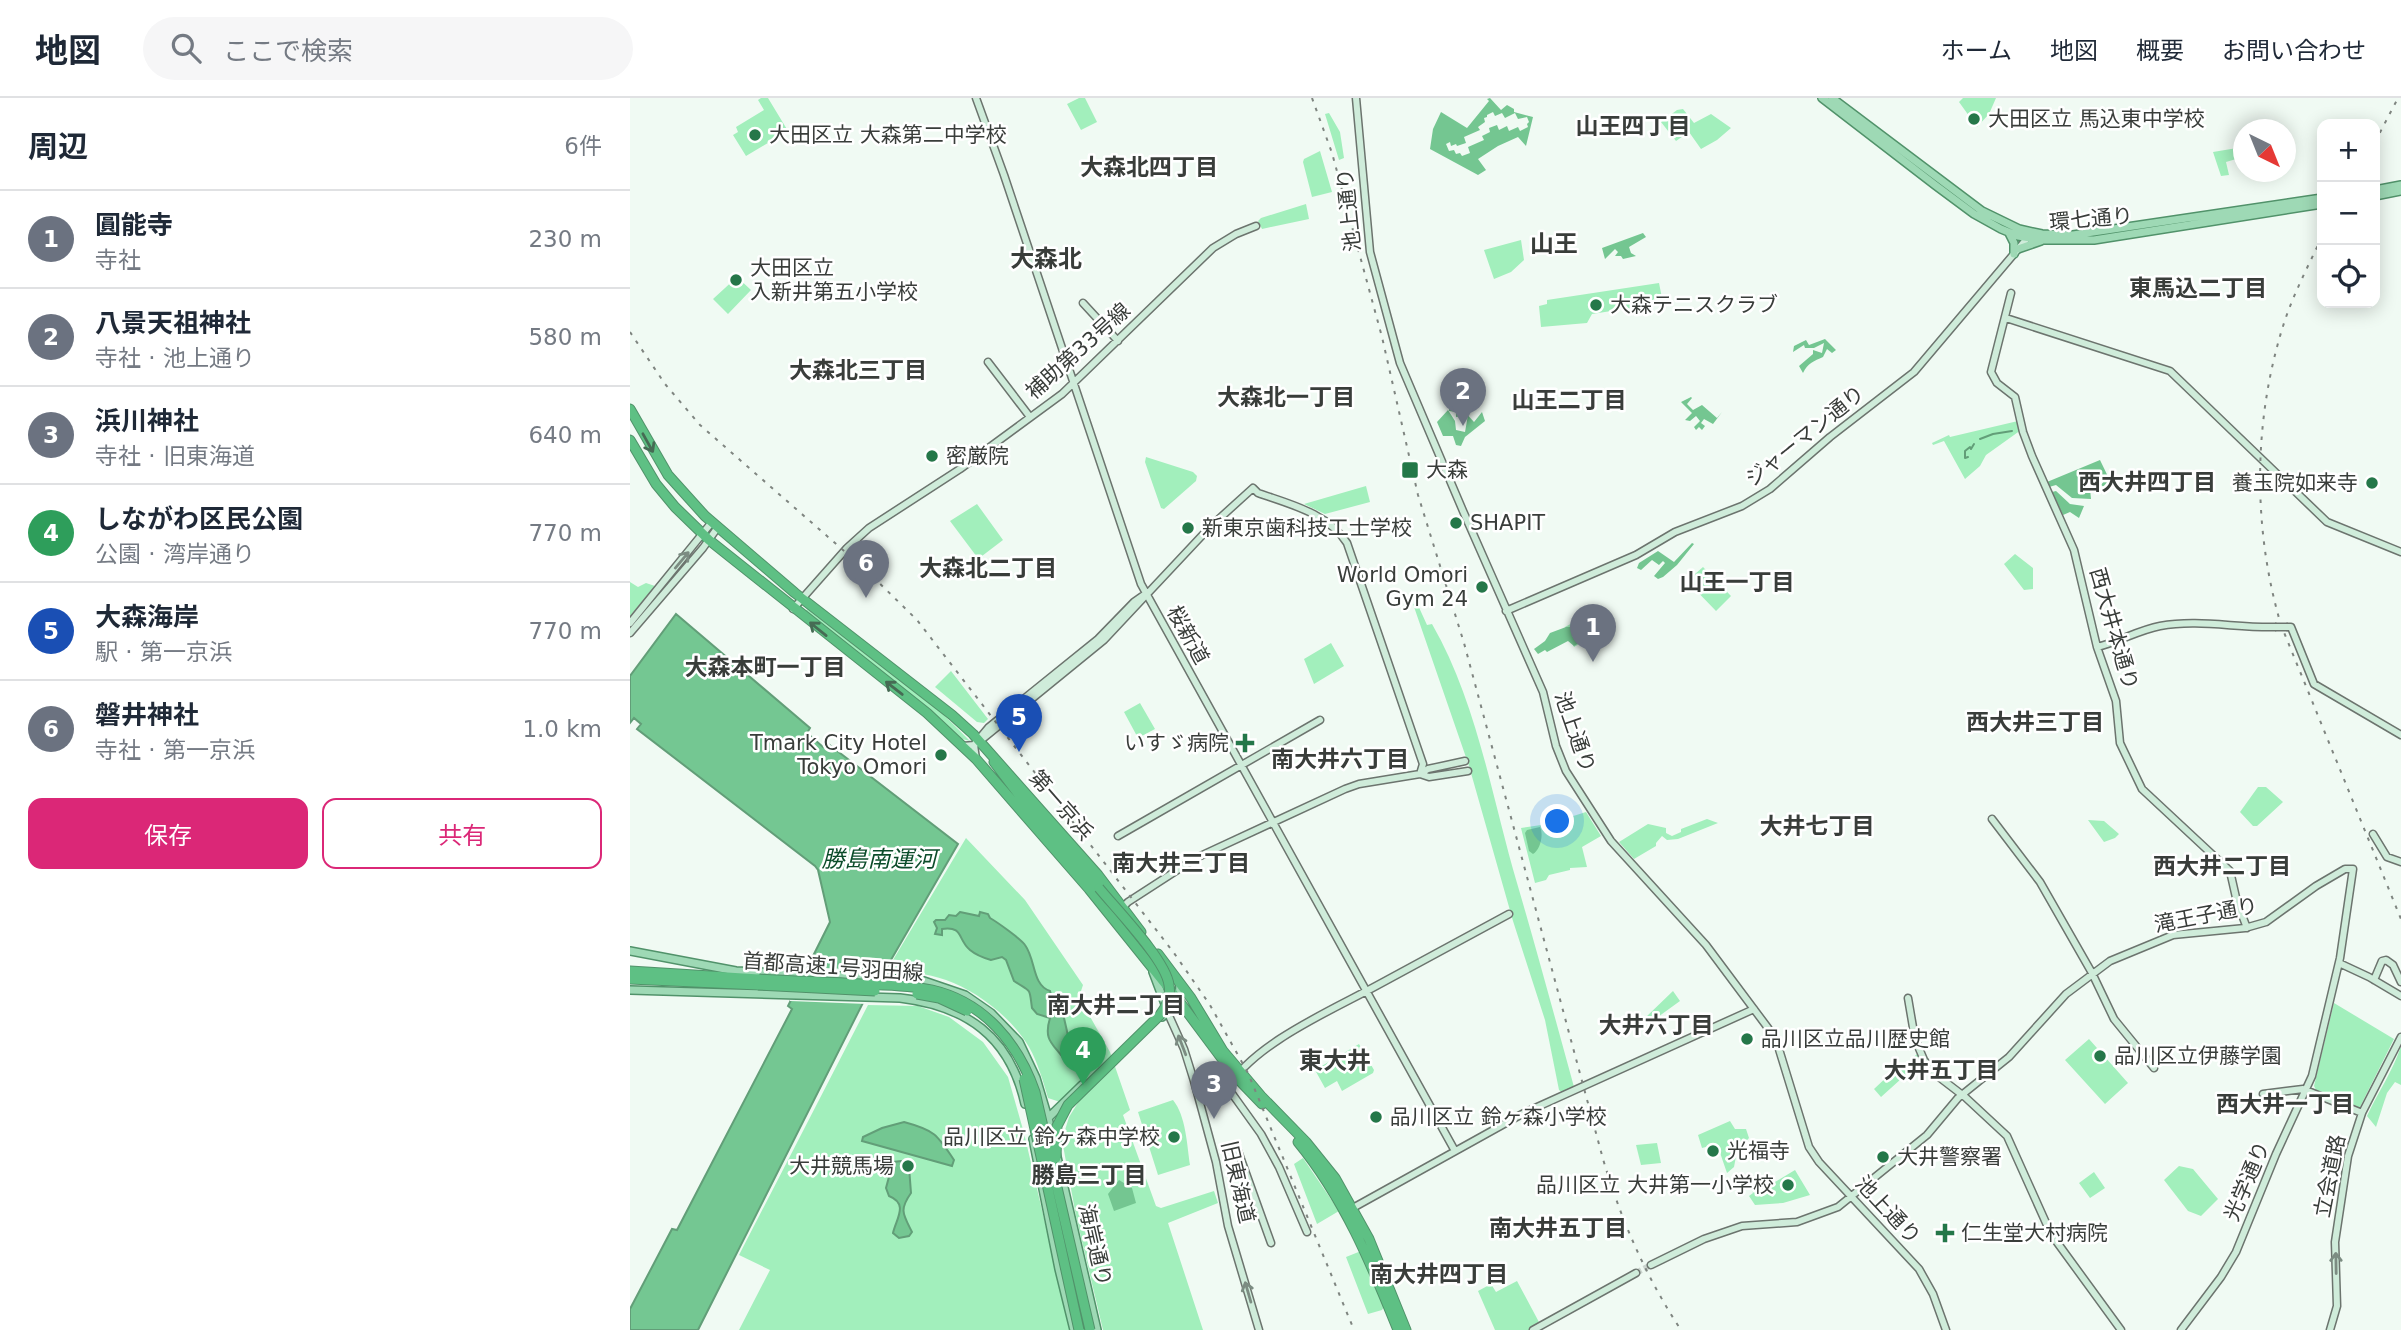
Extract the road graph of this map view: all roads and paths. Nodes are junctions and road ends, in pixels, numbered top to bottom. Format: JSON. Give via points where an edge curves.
{"nodes":[{"id":1,"x":976,"y":98,"type":"edge"},
{"id":2,"x":1356,"y":98,"type":"edge"},
{"id":3,"x":1822,"y":98,"type":"edge"},
{"id":4,"x":1832,"y":98,"type":"edge"},
{"id":5,"x":2401,"y":185,"type":"edge"},
{"id":6,"x":2380,"y":189,"type":"edge"},
{"id":7,"x":2401,"y":191,"type":"edge"},
{"id":8,"x":2380,"y":195,"type":"edge"},
{"id":9,"x":2317,"y":199,"type":"edge"},
{"id":10,"x":2317,"y":205,"type":"edge"},
{"id":11,"x":1256,"y":226,"type":"dead end"},
{"id":12,"x":2008,"y":233,"type":"junction"},
{"id":13,"x":2030,"y":235,"type":"junction"},
{"id":14,"x":2042,"y":240,"type":"junction"},
{"id":15,"x":2016,"y":251,"type":"junction"},
{"id":16,"x":2011,"y":293,"type":"dead end"},
{"id":17,"x":1083,"y":303,"type":"dead end"},
{"id":18,"x":2006,"y":318,"type":"junction"},
{"id":19,"x":1118,"y":341,"type":"junction"},
{"id":20,"x":988,"y":362,"type":"dead end"},
{"id":21,"x":1074,"y":384,"type":"junction"},
{"id":22,"x":630,"y":409,"type":"edge"},
{"id":23,"x":1030,"y":417,"type":"junction"},
{"id":24,"x":630,"y":440,"type":"edge"},
{"id":25,"x":715,"y":525,"type":"junction"},
{"id":26,"x":706,"y":537,"type":"junction"},
{"id":27,"x":2401,"y":552,"type":"edge"},
{"id":28,"x":1146,"y":594,"type":"junction"},
{"id":29,"x":803,"y":598,"type":"junction"},
{"id":30,"x":793,"y":609,"type":"junction"},
{"id":31,"x":1506,"y":611,"type":"junction"},
{"id":32,"x":630,"y":623,"type":"edge"},
{"id":33,"x":630,"y":633,"type":"edge"},
{"id":34,"x":2097,"y":647,"type":"junction"},
{"id":35,"x":1320,"y":720,"type":"dead end"},
{"id":36,"x":2401,"y":735,"type":"edge"},
{"id":37,"x":977,"y":742,"type":"junction"},
{"id":38,"x":963,"y":746,"type":"junction"},
{"id":39,"x":989,"y":750,"type":"junction"},
{"id":40,"x":976,"y":759,"type":"junction"},
{"id":41,"x":1465,"y":761,"type":"dead end"},
{"id":42,"x":1241,"y":766,"type":"junction"},
{"id":43,"x":1468,"y":772,"type":"dead end"},
{"id":44,"x":1420,"y":774,"type":"junction"},
{"id":45,"x":1992,"y":819,"type":"dead end"},
{"id":46,"x":1272,"y":823,"type":"junction"},
{"id":47,"x":2373,"y":834,"type":"dead end"},
{"id":48,"x":1118,"y":836,"type":"dead end"},
{"id":49,"x":2401,"y":862,"type":"edge"},
{"id":50,"x":2353,"y":869,"type":"joint"},
{"id":51,"x":1123,"y":907,"type":"junction"},
{"id":52,"x":1509,"y":914,"type":"dead end"},
{"id":53,"x":1113,"y":919,"type":"junction"},
{"id":54,"x":2247,"y":928,"type":"junction"},
{"id":55,"x":630,"y":951,"type":"edge"},
{"id":56,"x":2339,"y":963,"type":"junction"},
{"id":57,"x":1152,"y":967,"type":"junction"},
{"id":58,"x":673,"y":969,"type":"dead end"},
{"id":59,"x":630,"y":971,"type":"edge"},
{"id":60,"x":2092,"y":973,"type":"junction"},
{"id":61,"x":697,"y":975,"type":"junction"},
{"id":62,"x":630,"y":979,"type":"edge"},
{"id":63,"x":2374,"y":979,"type":"junction"},
{"id":64,"x":669,"y":982,"type":"junction"},
{"id":65,"x":758,"y":982,"type":"junction"},
{"id":66,"x":2401,"y":982,"type":"edge"},
{"id":67,"x":1180,"y":983,"type":"junction"},
{"id":68,"x":630,"y":985,"type":"edge"},
{"id":69,"x":630,"y":990,"type":"edge"},
{"id":70,"x":1366,"y":991,"type":"junction"},
{"id":71,"x":2400,"y":992,"type":"edge"},
{"id":72,"x":1176,"y":997,"type":"junction"},
{"id":73,"x":1908,"y":998,"type":"dead end"},
{"id":74,"x":1166,"y":1008,"type":"junction"},
{"id":75,"x":1754,"y":1009,"type":"junction"},
{"id":76,"x":2401,"y":1037,"type":"edge"},
{"id":77,"x":2154,"y":1068,"type":"dead end"},
{"id":78,"x":1237,"y":1073,"type":"junction"},
{"id":79,"x":2306,"y":1091,"type":"junction"},
{"id":80,"x":2263,"y":1094,"type":"dead end"},
{"id":81,"x":1961,"y":1095,"type":"junction"},
{"id":82,"x":1043,"y":1102,"type":"junction"},
{"id":83,"x":1059,"y":1108,"type":"junction"},
{"id":84,"x":2362,"y":1113,"type":"junction"},
{"id":85,"x":1048,"y":1118,"type":"junction"},
{"id":86,"x":1045,"y":1127,"type":"junction"},
{"id":87,"x":1037,"y":1138,"type":"junction"},
{"id":88,"x":1238,"y":1151,"type":"dead end"},
{"id":89,"x":1455,"y":1151,"type":"junction"},
{"id":90,"x":1852,"y":1197,"type":"junction"},
{"id":91,"x":1349,"y":1210,"type":"junction"},
{"id":92,"x":1307,"y":1232,"type":"dead end"},
{"id":93,"x":1271,"y":1243,"type":"dead end"},
{"id":94,"x":1074,"y":1258,"type":"junction"},
{"id":95,"x":1651,"y":1265,"type":"tunnel mouth"},
{"id":96,"x":1636,"y":1273,"type":"tunnel mouth"},
{"id":97,"x":1079,"y":1330,"type":"edge"},
{"id":98,"x":1090,"y":1330,"type":"edge"},
{"id":99,"x":1097,"y":1330,"type":"edge"},
{"id":100,"x":1259,"y":1330,"type":"edge"},
{"id":101,"x":1398,"y":1330,"type":"edge"},
{"id":102,"x":1406,"y":1330,"type":"edge"},
{"id":103,"x":1533,"y":1330,"type":"edge"},
{"id":104,"x":1946,"y":1330,"type":"edge"},
{"id":105,"x":2121,"y":1330,"type":"edge"},
{"id":106,"x":2182,"y":1330,"type":"edge"},
{"id":107,"x":2330,"y":1330,"type":"edge"}],
"edges":[{"from":1,"to":21,"type":"street","name":"桜新道"},
{"from":2,"to":31,"type":"street","name":"池上通り","via":[[1370,252],[1400,363]]},
{"from":3,"to":12,"type":"main road","name":"環七通り","via":[[1974,214]]},
{"from":4,"to":13,"type":"main road","name":"環七通り","via":[[1982,211]]},
{"from":5,"to":6,"type":"main road"},
{"from":7,"to":8,"type":"main road"},
{"from":9,"to":13,"type":"main road","name":"環七通り","via":[[2085,234]]},
{"from":10,"to":14,"type":"main road","name":"環七通り","via":[[2094,240]]},
{"from":11,"to":19,"type":"street","name":"補助第33号線","via":[[1213,248]]},
{"from":12,"to":13,"type":"main road","name":"環七通り"},
{"from":12,"to":15,"type":"main road"},
{"from":13,"to":14,"type":"main road","name":"環七通り"},
{"from":13,"to":15,"type":"street","name":"ジャーマン通り"},
{"from":14,"to":15,"type":"main road"},
{"from":15,"to":31,"type":"street","name":"ジャーマン通り","via":[[1912,373],[1765,493]]},
{"from":16,"to":18,"type":"street"},
{"from":17,"to":19,"type":"street"},
{"from":18,"to":27,"type":"street","via":[[2170,371],[2327,522]]},
{"from":18,"to":34,"type":"street","name":"西大井本通り","via":[[1992,375],[2016,400],[2032,456],[2074,550]]},
{"from":19,"to":21,"type":"street","name":"補助第33号線"},
{"from":20,"to":23,"type":"street"},
{"from":21,"to":23,"type":"street","name":"補助第33号線"},
{"from":21,"to":28,"type":"street","name":"桜新道"},
{"from":22,"to":25,"type":"highway","name":"第一京浜","one_way":true,"via":[[668,475]]},
{"from":23,"to":29,"type":"street","name":"補助第33号線","via":[[873,525]]},
{"from":24,"to":26,"type":"highway","name":"第一京浜","via":[[656,484]]},
{"from":25,"to":26,"type":"street"},
{"from":25,"to":29,"type":"highway","name":"第一京浜"},
{"from":26,"to":30,"type":"highway","name":"第一京浜"},
{"from":32,"to":26,"type":"street","one_way":true},
{"from":26,"to":33,"type":"street"},
{"from":28,"to":37,"type":"street"},
{"from":28,"to":42,"type":"street","name":"桜新道"},
{"from":28,"to":44,"type":"street","via":[[1253,488],[1329,523],[1349,548],[1423,764]]},
{"from":29,"to":30,"type":"street","name":"補助第33号線"},
{"from":29,"to":37,"type":"highway","name":"第一京浜","via":[[952,715]]},
{"from":38,"to":30,"type":"highway","name":"第一京浜","one_way":true},
{"from":31,"to":75,"type":"street","name":"池上通り","via":[[1544,694],[1566,771],[1586,804],[1611,841],[1706,945]]},
{"from":34,"to":36,"type":"street","bridge":true,"via":[[2165,625],[2291,627],[2314,684]]},
{"from":34,"to":54,"type":"street","name":"西大井本通り","via":[[2116,701],[2120,743],[2142,789],[2230,872]]},
{"from":35,"to":42,"type":"street"},
{"from":37,"to":38,"type":"street"},
{"from":37,"to":39,"type":"highway","name":"第一京浜"},
{"from":37,"to":40,"type":"street"},
{"from":38,"to":40,"type":"highway","name":"第一京浜"},
{"from":39,"to":51,"type":"highway","name":"第一京浜"},
{"from":39,"to":94,"type":"highway","bridge":true,"via":[[999,771],[1163,967],[1169,991],[1160,1015],[1076,1095],[1057,1125],[1056,1153]]},
{"from":40,"to":53,"type":"highway","name":"第一京浜"},
{"from":41,"to":44,"type":"street"},
{"from":42,"to":46,"type":"street","name":"桜新道"},
{"from":42,"to":48,"type":"street"},
{"from":43,"to":44,"type":"street"},
{"from":44,"to":46,"type":"street","via":[[1359,784]]},
{"from":45,"to":60,"type":"street","via":[[2040,882]]},
{"from":46,"to":51,"type":"street","via":[[1196,858]]},
{"from":46,"to":70,"type":"street","name":"桜新道"},
{"from":47,"to":49,"type":"street","via":[[2387,858]]},
{"from":50,"to":54,"type":"street","name":"滝王子通り","via":[[2316,886],[2268,922]]},
{"from":50,"to":56,"type":"street","name":"光学通り"},
{"from":51,"to":53,"type":"street"},
{"from":51,"to":57,"type":"highway","via":[[1122,924]]},
{"from":51,"to":67,"type":"highway","name":"第一京浜"},
{"from":52,"to":70,"type":"street"},
{"from":53,"to":57,"type":"highway","name":"第一京浜"},
{"from":54,"to":60,"type":"street","name":"滝王子通り","via":[[2171,936],[2125,953]]},
{"from":55,"to":65,"type":"main road","via":[[736,971]]},
{"from":56,"to":63,"type":"street"},
{"from":56,"to":79,"type":"street","name":"光学通り"},
{"from":57,"to":72,"type":"highway","name":"第一京浜"},
{"from":57,"to":74,"type":"main road"},
{"from":58,"to":61,"type":"highway"},
{"from":59,"to":61,"type":"highway","name":"首都高速1号羽田線"},
{"from":60,"to":77,"type":"street","via":[[2114,1019]]},
{"from":60,"to":81,"type":"street","name":"滝王子通り","via":[[2057,1003],[2009,1057]]},
{"from":61,"to":65,"type":"highway","name":"首都高速1号羽田線"},
{"from":62,"to":64,"type":"highway","name":"首都高速1号羽田線"},
{"from":63,"to":66,"type":"street","via":[[2385,960],[2393,965]]},
{"from":63,"to":71,"type":"street"},
{"from":64,"to":65,"type":"highway","name":"首都高速1号羽田線"},
{"from":64,"to":68,"type":"highway"},
{"from":65,"to":69,"type":"main road"},
{"from":65,"to":82,"type":"main road","via":[[910,978],[944,986],[1000,1019],[1028,1058]]},
{"from":65,"to":87,"type":"main road","via":[[949,1008],[975,1023],[1001,1049],[1017,1075]]},
{"from":65,"to":94,"type":"highway","name":"首都高速1号羽田線","bridge":true,"via":[[923,989],[959,999],[991,1021],[1015,1048],[1031,1082]]},
{"from":65,"to":97,"type":"highway","name":"首都高速1号羽田線","bridge":true,"via":[[921,994],[956,1005],[994,1032],[1014,1058],[1029,1094]]},
{"from":67,"to":72,"type":"main road"},
{"from":67,"to":78,"type":"highway","name":"第一京浜"},
{"from":70,"to":78,"type":"street","via":[[1289,1035]]},
{"from":70,"to":89,"type":"street","name":"桜新道"},
{"from":72,"to":74,"type":"main road"},
{"from":72,"to":78,"type":"highway","name":"第一京浜"},
{"from":73,"to":81,"type":"street","via":[[1924,1060]]},
{"from":74,"to":83,"type":"main road"},
{"from":74,"to":86,"type":"main road"},
{"from":100,"to":74,"type":"street","name":"旧東海道","one_way":true,"via":[[1228,1227],[1194,1081]]},
{"from":75,"to":89,"type":"street","via":[[1524,1113]]},
{"from":75,"to":90,"type":"street","name":"池上通り","via":[[1778,1046],[1809,1147]]},
{"from":76,"to":84,"type":"street","name":"立会道路"},
{"from":78,"to":91,"type":"highway","name":"第一京浜","via":[[1318,1156]]},
{"from":78,"to":92,"type":"street","via":[[1228,1088],[1260,1132]]},
{"from":79,"to":80,"type":"street","via":[[2298,1088]]},
{"from":79,"to":84,"type":"street"},
{"from":79,"to":106,"type":"street","name":"光学通り","via":[[2236,1252]]},
{"from":81,"to":90,"type":"street","name":"滝王子通り","via":[[1928,1134]]},
{"from":81,"to":105,"type":"street","via":[[2010,1141],[2051,1234]]},
{"from":82,"to":83,"type":"main road"},
{"from":82,"to":85,"type":"main road"},
{"from":83,"to":85,"type":"main road"},
{"from":107,"to":84,"type":"street","name":"立会道路","one_way":true,"via":[[2337,1298],[2336,1242],[2342,1192]]},
{"from":85,"to":86,"type":"main road"},
{"from":86,"to":87,"type":"highway"},
{"from":86,"to":99,"type":"main road","name":"海岸通り"},
{"from":87,"to":97,"type":"highway","bridge":true},
{"from":88,"to":93,"type":"street"},
{"from":89,"to":91,"type":"street"},
{"from":90,"to":95,"type":"street","name":"滝王子通り","via":[[1797,1222],[1742,1226],[1719,1233]]},
{"from":90,"to":104,"type":"street","name":"池上通り","via":[[1919,1269]]},
{"from":91,"to":101,"type":"highway","name":"第一京浜"},
{"from":91,"to":102,"type":"highway","name":"第一京浜","via":[[1369,1239]]},
{"from":94,"to":98,"type":"highway","name":"首都高速1号羽田線","bridge":true},
{"from":96,"to":103,"type":"street"}]}
